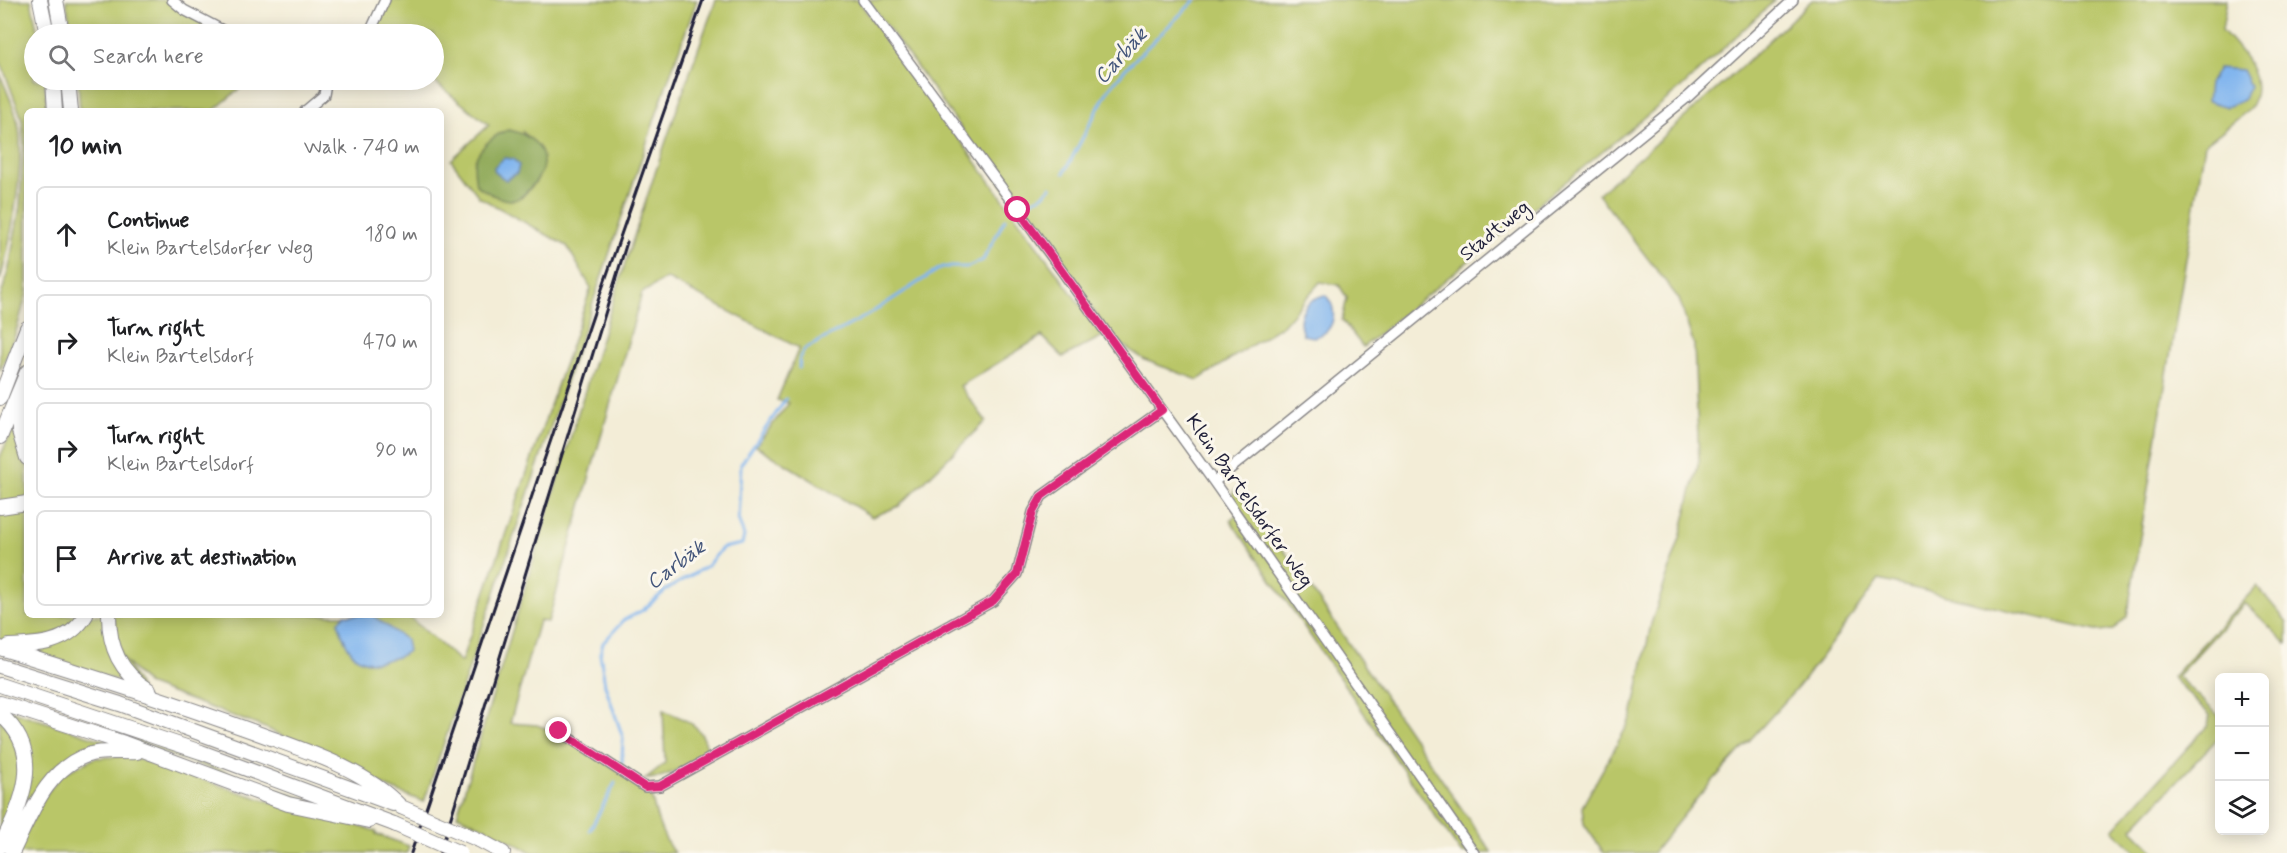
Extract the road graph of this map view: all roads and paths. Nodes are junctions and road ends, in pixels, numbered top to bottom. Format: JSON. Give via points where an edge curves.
{"nodes":[{"id":1,"x":40,"y":0,"type":"edge"},
{"id":2,"x":56,"y":0,"type":"edge"},
{"id":3,"x":172,"y":0,"type":"edge"},
{"id":4,"x":385,"y":0,"type":"edge"},
{"id":5,"x":863,"y":0,"type":"edge"},
{"id":6,"x":1792,"y":0,"type":"edge"},
{"id":7,"x":45,"y":24,"type":"edge"},
{"id":8,"x":61,"y":24,"type":"edge"},
{"id":9,"x":211,"y":24,"type":"edge"},
{"id":10,"x":374,"y":24,"type":"edge"},
{"id":11,"x":54,"y":90,"type":"edge"},
{"id":12,"x":69,"y":90,"type":"edge"},
{"id":13,"x":326,"y":90,"type":"edge"},
{"id":14,"x":55,"y":108,"type":"edge"},
{"id":15,"x":71,"y":108,"type":"edge"},
{"id":16,"x":309,"y":108,"type":"edge"},
{"id":17,"x":24,"y":336,"type":"edge"},
{"id":18,"x":24,"y":379,"type":"edge"},
{"id":19,"x":18,"y":393,"type":"junction"},
{"id":20,"x":1,"y":394,"type":"edge"},
{"id":21,"x":1162,"y":410,"type":"junction"},
{"id":22,"x":0,"y":437,"type":"edge"},
{"id":23,"x":24,"y":448,"type":"edge"},
{"id":24,"x":1214,"y":482,"type":"junction"},
{"id":25,"x":24,"y":503,"type":"edge"},
{"id":26,"x":0,"y":507,"type":"edge"},
{"id":27,"x":83,"y":618,"type":"edge"},
{"id":28,"x":109,"y":618,"type":"edge"},
{"id":29,"x":0,"y":648,"type":"edge"},
{"id":30,"x":0,"y":666,"type":"edge"},
{"id":31,"x":0,"y":685,"type":"edge"},
{"id":32,"x":163,"y":699,"type":"junction"},
{"id":33,"x":0,"y":703,"type":"edge"},
{"id":34,"x":0,"y":714,"type":"edge"},
{"id":35,"x":559,"y":731,"type":"dead end"},
{"id":36,"x":146,"y":752,"type":"junction"},
{"id":37,"x":401,"y":807,"type":"junction"},
{"id":38,"x":394,"y":824,"type":"junction"},
{"id":39,"x":0,"y":847,"type":"edge"},
{"id":40,"x":12,"y":853,"type":"edge"},
{"id":41,"x":460,"y":853,"type":"edge"},
{"id":42,"x":502,"y":853,"type":"edge"},
{"id":43,"x":1474,"y":853,"type":"edge"}],
"edges":[{"from":1,"to":7,"type":"highway"},
{"from":2,"to":8,"type":"highway"},
{"from":3,"to":9,"type":"street"},
{"from":4,"to":10,"type":"street"},
{"from":5,"to":21,"type":"street","name":"Klein Bartelsdorfer Weg"},
{"from":6,"to":24,"type":"street","name":"Stadtweg","via":[[1689,96]]},
{"from":11,"to":14,"type":"highway"},
{"from":12,"to":15,"type":"highway"},
{"from":13,"to":16,"type":"street"},
{"from":17,"to":20,"type":"highway"},
{"from":18,"to":19,"type":"highway"},
{"from":19,"to":22,"type":"highway"},
{"from":19,"to":23,"type":"highway","via":[[19,431]]},
{"from":21,"to":24,"type":"street","name":"Klein Bartelsdorfer Weg"},
{"from":21,"to":35,"type":"street","via":[[1042,496],[1033,512],[1017,574],[993,601],[660,786],[645,787]]},
{"from":24,"to":43,"type":"street","name":"Klein Bartelsdorfer Weg"},
{"from":25,"to":26,"type":"highway"},
{"from":27,"to":29,"type":"highway","via":[[74,629],[50,643]]},
{"from":28,"to":32,"type":"highway","via":[[111,642],[118,661],[139,684]]},
{"from":29,"to":32,"type":"highway"},
{"from":30,"to":37,"type":"highway","via":[[120,704]]},
{"from":31,"to":38,"type":"highway","via":[[190,748]]},
{"from":32,"to":37,"type":"highway","via":[[317,756],[388,793]]},
{"from":33,"to":36,"type":"highway"},
{"from":34,"to":39,"type":"highway","via":[[14,728],[27,767],[20,803]]},
{"from":36,"to":38,"type":"highway","via":[[288,804]]},
{"from":36,"to":40,"type":"highway","via":[[92,754],[68,765],[41,796]]},
{"from":37,"to":42,"type":"highway","bridge":true},
{"from":38,"to":41,"type":"highway","bridge":true}]}
